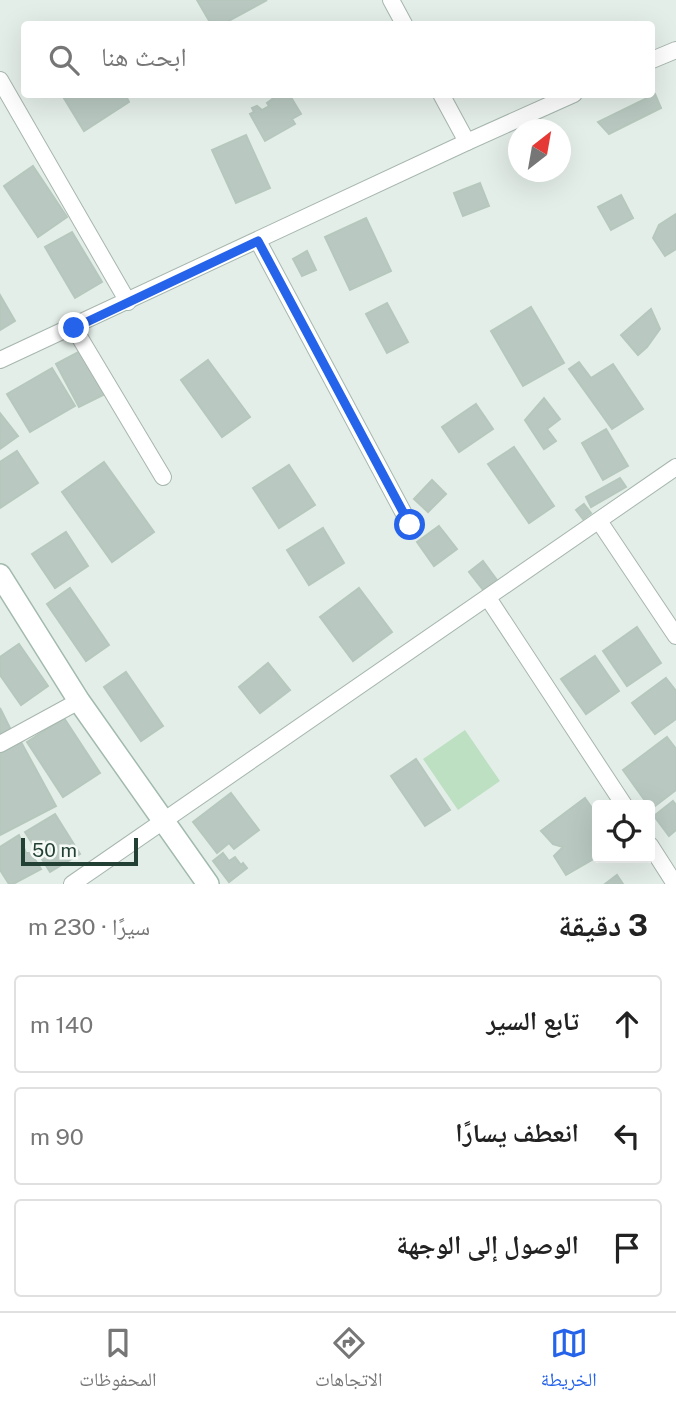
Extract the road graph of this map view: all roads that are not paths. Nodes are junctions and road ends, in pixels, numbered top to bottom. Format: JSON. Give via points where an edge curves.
{"nodes":[{"id":1,"x":391,"y":0,"type":"edge"},
{"id":2,"x":402,"y":21,"type":"edge"},
{"id":3,"x":676,"y":50,"type":"edge"},
{"id":4,"x":655,"y":59,"type":"edge"},
{"id":5,"x":0,"y":80,"type":"edge"},
{"id":6,"x":443,"y":98,"type":"edge"},
{"id":7,"x":565,"y":98,"type":"edge"},
{"id":8,"x":467,"y":142,"type":"junction"},
{"id":9,"x":258,"y":241,"type":"junction"},
{"id":10,"x":128,"y":302,"type":"junction"},
{"id":11,"x":74,"y":328,"type":"junction"},
{"id":12,"x":0,"y":360,"type":"edge"},
{"id":13,"x":676,"y":467,"type":"edge"},
{"id":14,"x":163,"y":477,"type":"dead end"},
{"id":15,"x":599,"y":521,"type":"junction"},
{"id":16,"x":410,"y":525,"type":"dead end"},
{"id":17,"x":0,"y":575,"type":"edge"},
{"id":18,"x":488,"y":597,"type":"junction"},
{"id":19,"x":676,"y":636,"type":"edge"},
{"id":20,"x":79,"y":701,"type":"junction"},
{"id":21,"x":0,"y":744,"type":"edge"},
{"id":22,"x":621,"y":800,"type":"edge"},
{"id":23,"x":165,"y":821,"type":"junction"},
{"id":24,"x":655,"y":852,"type":"edge"},
{"id":25,"x":72,"y":884,"type":"edge"},
{"id":26,"x":208,"y":884,"type":"edge"},
{"id":27,"x":676,"y":884,"type":"edge"}],
"edges":[{"from":1,"to":2,"type":"street"},
{"from":3,"to":4,"type":"street"},
{"from":5,"to":10,"type":"street"},
{"from":6,"to":8,"type":"street"},
{"from":7,"to":8,"type":"street"},
{"from":8,"to":9,"type":"street"},
{"from":9,"to":10,"type":"street"},
{"from":9,"to":16,"type":"street"},
{"from":10,"to":11,"type":"street"},
{"from":11,"to":12,"type":"street"},
{"from":11,"to":14,"type":"street"},
{"from":13,"to":15,"type":"street"},
{"from":15,"to":18,"type":"street"},
{"from":15,"to":19,"type":"street"},
{"from":17,"to":20,"type":"street"},
{"from":18,"to":22,"type":"street"},
{"from":18,"to":23,"type":"street"},
{"from":20,"to":21,"type":"street"},
{"from":20,"to":23,"type":"street"},
{"from":23,"to":25,"type":"street"},
{"from":23,"to":26,"type":"street"},
{"from":24,"to":27,"type":"street"}]}
